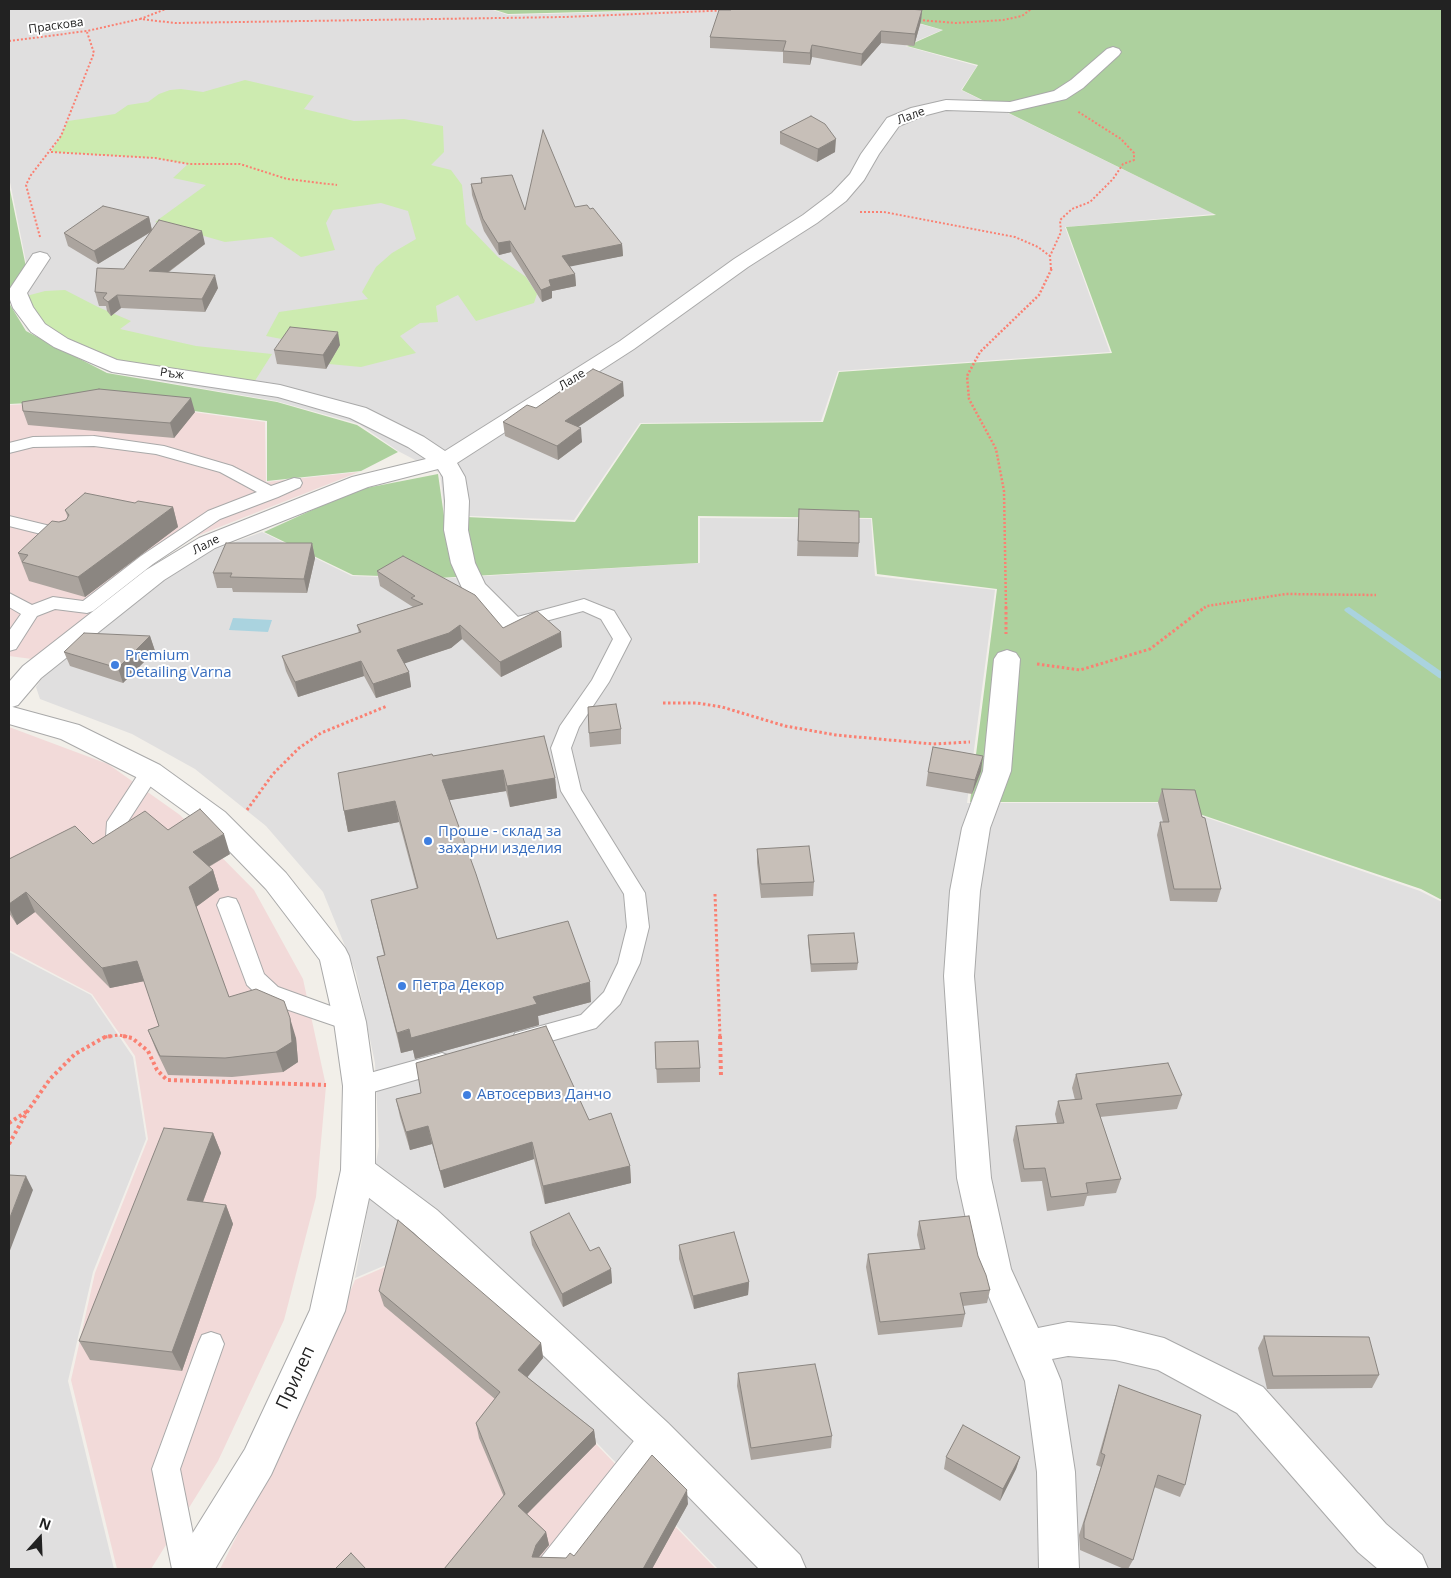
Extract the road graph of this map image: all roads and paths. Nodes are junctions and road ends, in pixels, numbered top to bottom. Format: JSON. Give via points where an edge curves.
{"nodes":[{"id":1,"x":166,"y":9,"type":"edge"},
{"id":2,"x":1031,"y":9,"type":"edge"},
{"id":3,"x":662,"y":10,"type":"edge"},
{"id":4,"x":736,"y":10,"type":"edge"},
{"id":5,"x":140,"y":19,"type":"junction"},
{"id":6,"x":914,"y":19,"type":"edge"},
{"id":7,"x":87,"y":31,"type":"junction"},
{"id":8,"x":9,"y":40,"type":"edge"},
{"id":9,"x":1113,"y":52,"type":"dead end"},
{"id":10,"x":1060,"y":95,"type":"junction"},
{"id":11,"x":50,"y":152,"type":"junction"},
{"id":12,"x":337,"y":185,"type":"dead end"},
{"id":13,"x":814,"y":216,"type":"junction"},
{"id":14,"x":1050,"y":256,"type":"junction"},
{"id":15,"x":40,"y":258,"type":"joint"},
{"id":16,"x":9,"y":448,"type":"edge"},
{"id":17,"x":445,"y":461,"type":"junction"},
{"id":18,"x":294,"y":483,"type":"dead end"},
{"id":19,"x":272,"y":493,"type":"junction"},
{"id":20,"x":9,"y":521,"type":"edge"},
{"id":21,"x":65,"y":535,"type":"edge"},
{"id":22,"x":1376,"y":595,"type":"dead end"},
{"id":23,"x":9,"y":599,"type":"edge"},
{"id":24,"x":31,"y":612,"type":"junction"},
{"id":25,"x":510,"y":624,"type":"joint"},
{"id":26,"x":9,"y":645,"type":"edge"},
{"id":27,"x":1006,"y":659,"type":"junction"},
{"id":28,"x":9,"y":699,"type":"edge"},
{"id":29,"x":663,"y":703,"type":"dead end"},
{"id":30,"x":388,"y":706,"type":"dead end"},
{"id":31,"x":9,"y":715,"type":"edge"},
{"id":32,"x":1000,"y":737,"type":"junction"},
{"id":33,"x":150,"y":772,"type":"junction"},
{"id":34,"x":230,"y":834,"type":"junction"},
{"id":35,"x":116,"y":836,"type":"edge"},
{"id":36,"x":715,"y":894,"type":"dead end"},
{"id":37,"x":228,"y":905,"type":"dead end"},
{"id":38,"x":350,"y":1022,"type":"junction"},
{"id":39,"x":502,"y":1046,"type":"edge"},
{"id":40,"x":464,"y":1057,"type":"edge"},
{"id":41,"x":721,"y":1076,"type":"dead end"},
{"id":42,"x":359,"y":1086,"type":"junction"},
{"id":43,"x":27,"y":1112,"type":"junction"},
{"id":44,"x":9,"y":1123,"type":"edge"},
{"id":45,"x":9,"y":1144,"type":"edge"},
{"id":46,"x":358,"y":1170,"type":"junction"},
{"id":47,"x":211,"y":1344,"type":"dead end"},
{"id":48,"x":1030,"y":1346,"type":"junction"},
{"id":49,"x":655,"y":1436,"type":"junction"},
{"id":50,"x":186,"y":1569,"type":"edge"},
{"id":51,"x":193,"y":1569,"type":"edge"},
{"id":52,"x":550,"y":1569,"type":"edge"},
{"id":53,"x":786,"y":1569,"type":"edge"},
{"id":54,"x":1058,"y":1569,"type":"edge"},
{"id":55,"x":1408,"y":1569,"type":"edge"}],
"edges":[{"from":1,"to":5,"type":"path"},
{"from":2,"to":6,"type":"path","via":[[1022,16],[1003,20],[956,23]]},
{"from":3,"to":4,"type":"path","name":"Праскова"},
{"from":3,"to":5,"type":"path","name":"Праскова","via":[[564,17],[185,23]]},
{"from":5,"to":7,"type":"path","name":"Праскова"},
{"from":7,"to":8,"type":"path","name":"Праскова"},
{"from":7,"to":11,"type":"path","via":[[94,53],[62,136]]},
{"from":9,"to":10,"type":"street","name":"Лале"},
{"from":10,"to":13,"type":"street","name":"Лале","via":[[1010,107],[946,105],[893,122],[858,176],[839,197]]},
{"from":10,"to":14,"type":"path","via":[[1082,116],[1121,139],[1134,153],[1134,160],[1123,164],[1090,202],[1072,209],[1060,220],[1061,232]]},
{"from":11,"to":12,"type":"path","via":[[155,158],[189,164],[240,164],[287,179]]},
{"from":11,"to":15,"type":"path","via":[[26,186],[40,230]]},
{"from":13,"to":14,"type":"path","via":[[884,212],[1015,237]]},
{"from":13,"to":17,"type":"street","name":"Лале","via":[[741,263],[627,346]]},
{"from":14,"to":27,"type":"path","via":[[1052,267],[1039,295],[980,352],[967,376],[969,399],[996,449],[1004,491]]},
{"from":15,"to":17,"type":"street","name":"Ръж","via":[[17,293],[23,308],[38,328],[61,343],[112,366],[280,391],[358,413],[409,438]]},
{"from":16,"to":19,"type":"lane","via":[[33,442],[94,441],[158,449],[226,469]]},
{"from":17,"to":25,"type":"street","via":[[454,477],[456,530],[463,563],[474,588]]},
{"from":17,"to":28,"type":"street","name":"Лале","via":[[360,482],[207,542],[155,575],[47,660]]},
{"from":18,"to":19,"type":"lane"},
{"from":19,"to":24,"type":"lane","via":[[214,515],[143,558],[87,607],[53,603]]},
{"from":20,"to":21,"type":"lane"},
{"from":22,"to":27,"type":"path","via":[[1286,594],[1208,606],[1150,649],[1080,670]]},
{"from":23,"to":24,"type":"lane"},
{"from":24,"to":26,"type":"lane"},
{"from":25,"to":39,"type":"lane","via":[[584,605],[608,615],[622,639],[600,682],[570,726],[561,748],[571,791],[634,893],[638,927],[629,963],[612,998],[588,1022]]},
{"from":27,"to":32,"type":"street"},
{"from":29,"to":32,"type":"path","via":[[722,707],[785,726],[836,735],[933,744]]},
{"from":30,"to":34,"type":"path","via":[[322,733],[299,748],[272,774]]},
{"from":31,"to":33,"type":"street","name":"Прилеп","via":[[70,732]]},
{"from":32,"to":48,"type":"street","via":[[997,770],[972,846],[958,976],[974,1178],[994,1269]]},
{"from":33,"to":34,"type":"street","name":"Прилеп","via":[[215,819]]},
{"from":33,"to":35,"type":"lane","via":[[116,822]]},
{"from":34,"to":38,"type":"street","name":"Прилеп","via":[[276,881],[334,956]]},
{"from":36,"to":41,"type":"path"},
{"from":37,"to":38,"type":"lane","via":[[255,980],[270,993]]},
{"from":38,"to":42,"type":"street","name":"Прилеп"},
{"from":40,"to":42,"type":"lane"},
{"from":42,"to":43,"type":"path","via":[[167,1080],[157,1070],[148,1051],[132,1038],[119,1034],[105,1037],[75,1054],[50,1079]]},
{"from":42,"to":46,"type":"street","name":"Прилеп"},
{"from":43,"to":44,"type":"path"},
{"from":43,"to":45,"type":"path"},
{"from":46,"to":49,"type":"street","via":[[425,1220]]},
{"from":46,"to":51,"type":"street","name":"Прилеп","via":[[327,1311],[258,1462]]},
{"from":47,"to":50,"type":"lane","via":[[166,1469]]},
{"from":48,"to":54,"type":"street","via":[[1044,1381],[1056,1472]]},
{"from":48,"to":55,"type":"street","via":[[1068,1339],[1115,1343],[1156,1353],[1250,1400],[1372,1538]]},
{"from":49,"to":52,"type":"lane"},
{"from":49,"to":53,"type":"street"}]}
